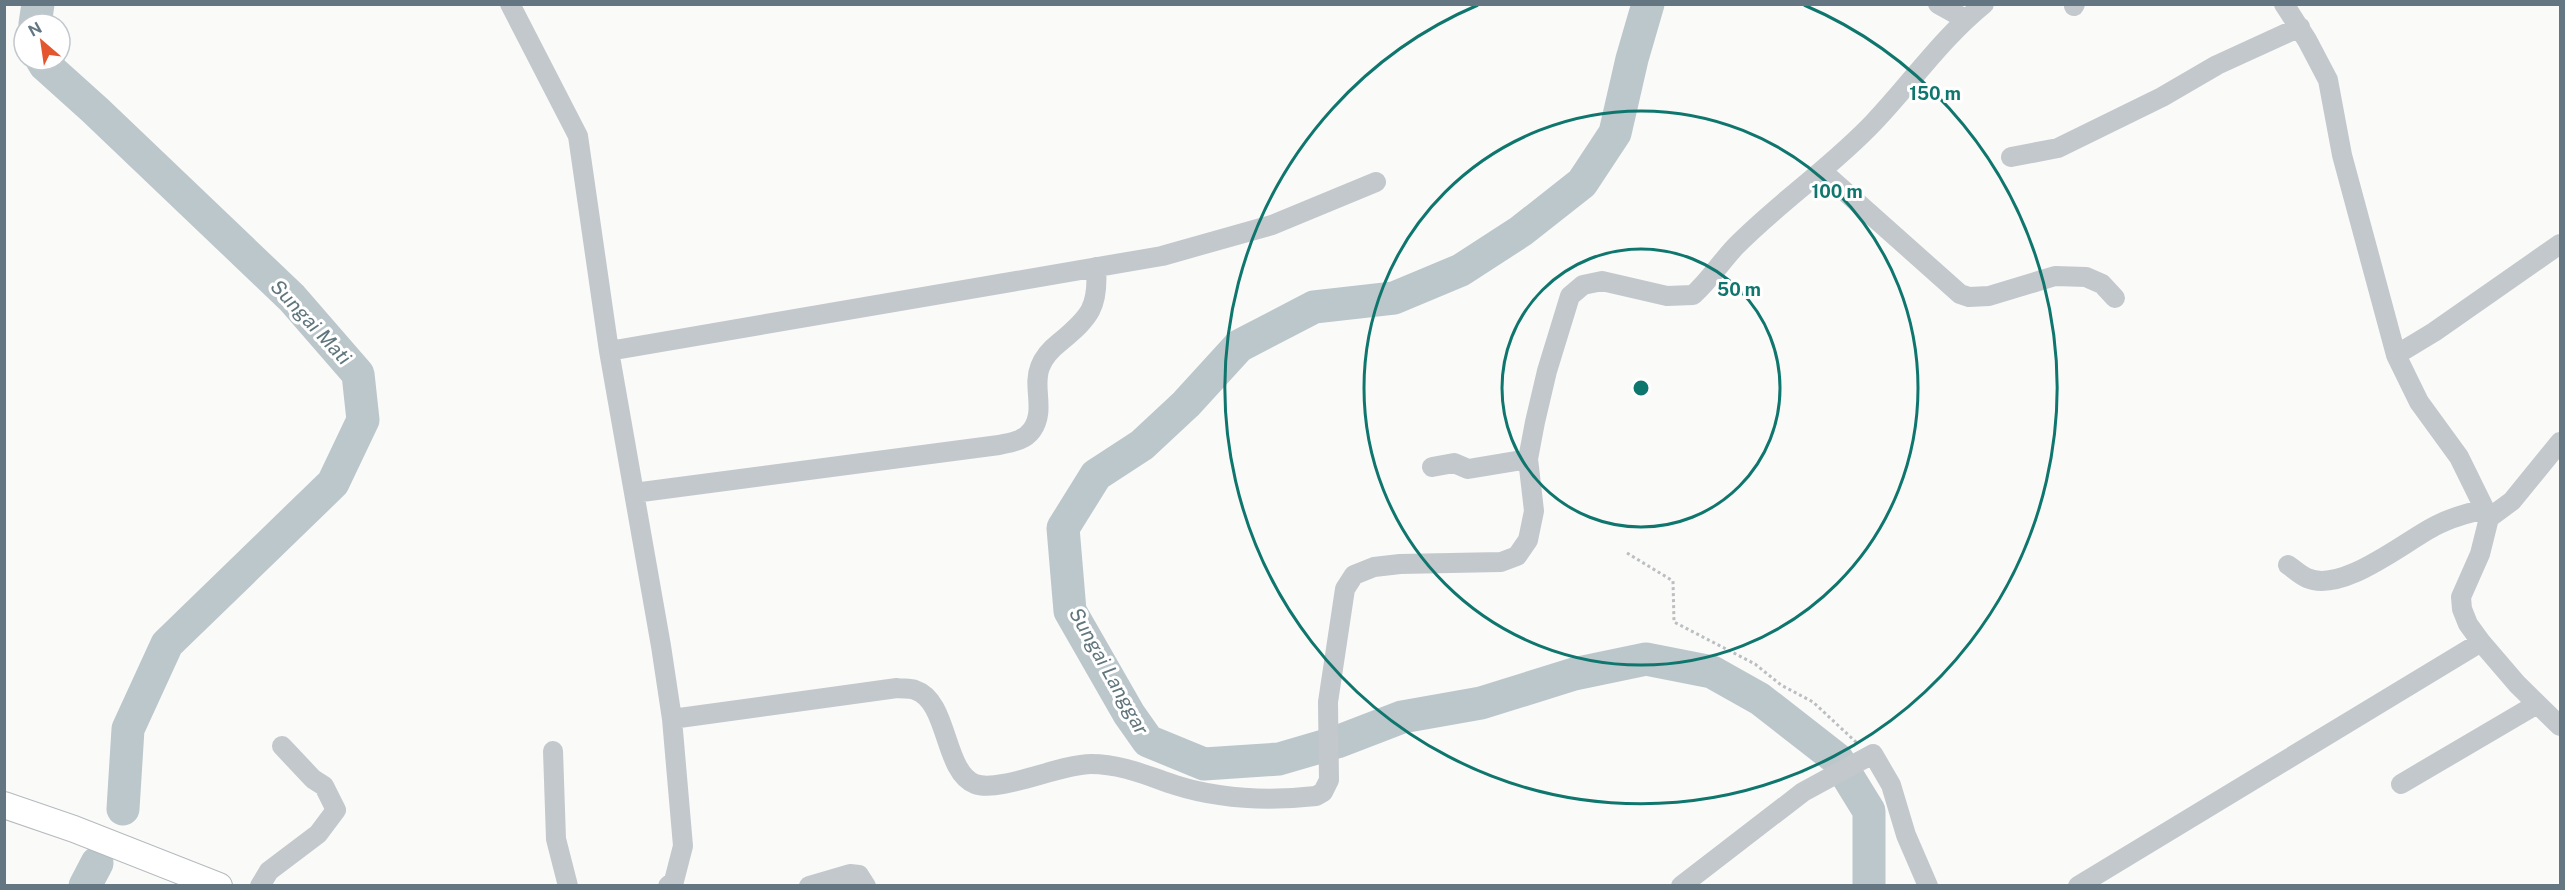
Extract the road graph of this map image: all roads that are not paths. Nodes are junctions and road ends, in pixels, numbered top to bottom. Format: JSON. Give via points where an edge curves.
{"nodes":[{"id":1,"x":510,"y":4,"type":"edge"},
{"id":2,"x":1938,"y":4,"type":"edge"},
{"id":3,"x":1984,"y":4,"type":"edge"},
{"id":4,"x":2296,"y":14,"type":"edge"},
{"id":5,"x":1965,"y":19,"type":"junction"},
{"id":6,"x":2011,"y":158,"type":"dead end"},
{"id":7,"x":1823,"y":171,"type":"junction"},
{"id":8,"x":1376,"y":182,"type":"dead end"},
{"id":9,"x":2560,"y":244,"type":"edge"},
{"id":10,"x":1096,"y":267,"type":"junction"},
{"id":11,"x":2115,"y":298,"type":"dead end"},
{"id":12,"x":609,"y":351,"type":"junction"},
{"id":13,"x":2396,"y":355,"type":"junction"},
{"id":14,"x":2560,"y":442,"type":"edge"},
{"id":15,"x":1528,"y":459,"type":"junction"},
{"id":16,"x":1432,"y":467,"type":"dead end"},
{"id":17,"x":634,"y":493,"type":"junction"},
{"id":18,"x":2487,"y":514,"type":"junction"},
{"id":19,"x":2288,"y":565,"type":"dead end"},
{"id":20,"x":2481,"y":642,"type":"junction"},
{"id":21,"x":2537,"y":704,"type":"junction"},
{"id":22,"x":672,"y":719,"type":"junction"},
{"id":23,"x":2560,"y":726,"type":"edge"},
{"id":24,"x":282,"y":746,"type":"dead end"},
{"id":25,"x":553,"y":751,"type":"dead end"},
{"id":26,"x":2401,"y":784,"type":"dead end"},
{"id":27,"x":4,"y":805,"type":"edge"},
{"id":28,"x":858,"y":880,"type":"edge"},
{"id":29,"x":219,"y":885,"type":"edge"},
{"id":30,"x":260,"y":885,"type":"edge"},
{"id":31,"x":568,"y":885,"type":"edge"},
{"id":32,"x":668,"y":885,"type":"edge"},
{"id":33,"x":809,"y":885,"type":"edge"},
{"id":34,"x":1681,"y":885,"type":"edge"},
{"id":35,"x":1928,"y":885,"type":"edge"},
{"id":36,"x":2078,"y":885,"type":"edge"}],
"edges":[{"from":1,"to":12,"type":"street","via":[[578,136]]},
{"from":2,"to":5,"type":"street"},
{"from":3,"to":5,"type":"street"},
{"from":4,"to":6,"type":"street","via":[[2154,101],[2058,148]]},
{"from":4,"to":13,"type":"street","via":[[2328,80],[2342,155]]},
{"from":5,"to":7,"type":"street","via":[[1873,123]]},
{"from":7,"to":11,"type":"street","via":[[1960,294],[1989,296],[2055,276],[2086,277],[2102,284]]},
{"from":7,"to":15,"type":"street","via":[[1735,248],[1693,296],[1667,296],[1602,281],[1583,285],[1570,296],[1547,370]]},
{"from":8,"to":10,"type":"street","via":[[1272,225],[1161,256]]},
{"from":9,"to":13,"type":"street"},
{"from":10,"to":12,"type":"street"},
{"from":10,"to":17,"type":"street","via":[[1097,291],[1088,315],[1048,351],[1039,368],[1038,420],[1022,440]]},
{"from":12,"to":17,"type":"street"},
{"from":13,"to":18,"type":"street","via":[[2419,402],[2459,457]]},
{"from":14,"to":18,"type":"street","via":[[2512,501]]},
{"from":15,"to":16,"type":"street","via":[[1468,469],[1454,463]]},
{"from":15,"to":22,"type":"street","via":[[1534,511],[1528,540],[1517,556],[1500,562],[1382,566],[1353,575],[1345,590],[1328,702],[1329,780],[1316,796],[1223,797],[1115,766],[1091,764],[1062,766],[995,786],[975,783],[958,765],[932,703],[914,689],[897,688]]},
{"from":17,"to":22,"type":"street"},
{"from":18,"to":19,"type":"street","via":[[2452,517],[2356,573],[2308,579]]},
{"from":18,"to":20,"type":"street","via":[[2480,554],[2461,597],[2468,624]]},
{"from":20,"to":21,"type":"street"},
{"from":20,"to":36,"type":"street"},
{"from":21,"to":23,"type":"street"},
{"from":21,"to":26,"type":"street"},
{"from":22,"to":32,"type":"street","via":[[683,846],[674,881]]},
{"from":24,"to":30,"type":"street","via":[[324,786],[336,810],[318,834],[269,871]]},
{"from":25,"to":31,"type":"street","via":[[556,839]]},
{"from":27,"to":29,"type":"main road"},
{"from":28,"to":33,"type":"street"},
{"from":34,"to":35,"type":"street","via":[[1803,792],[1867,757],[1891,785],[1906,836]]}]}
